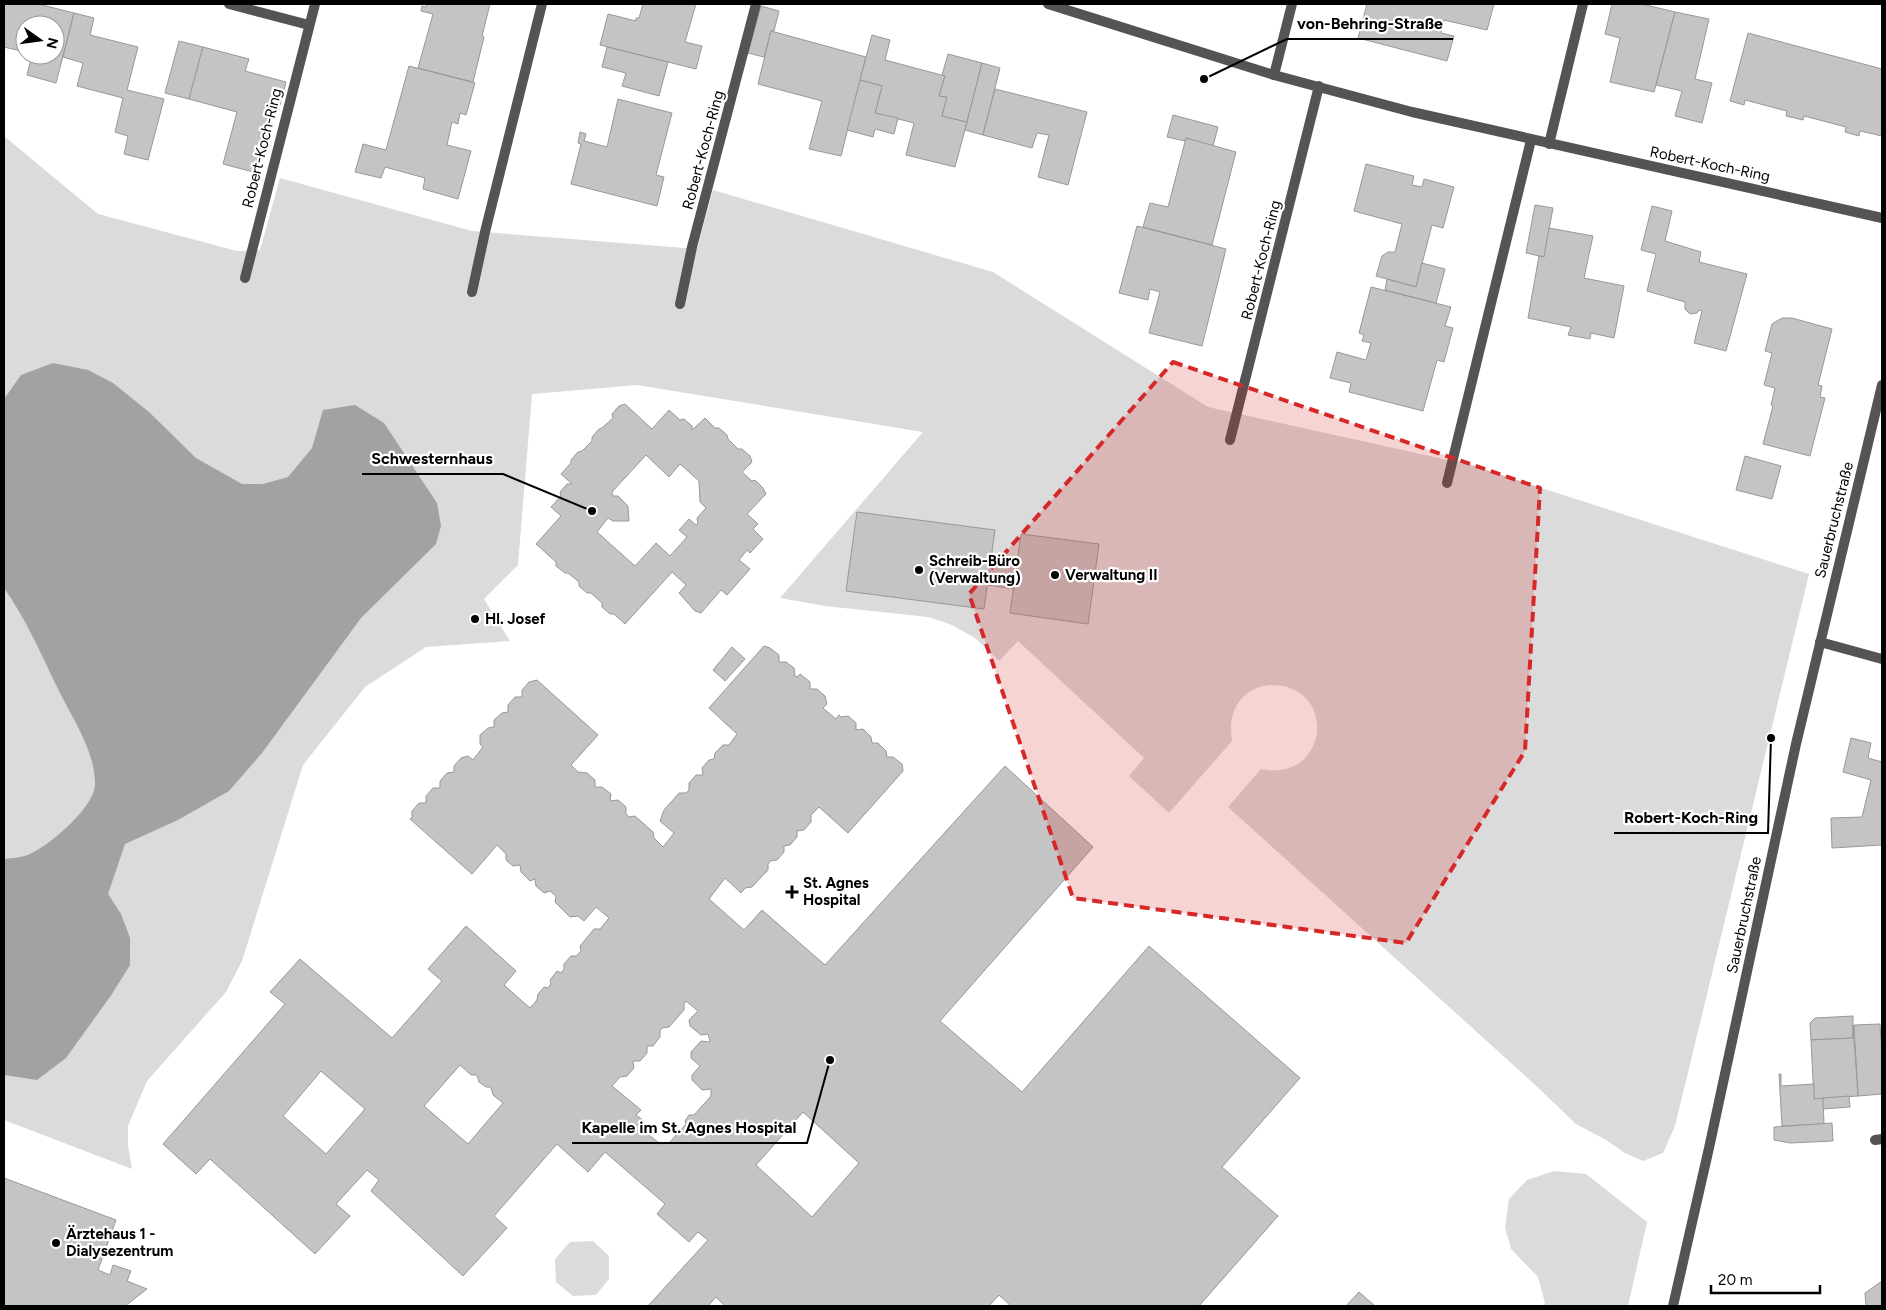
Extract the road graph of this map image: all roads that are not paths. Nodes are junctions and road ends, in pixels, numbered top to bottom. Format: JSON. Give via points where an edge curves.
{"nodes":[{"id":1,"x":229,"y":4,"type":"edge"},
{"id":2,"x":315,"y":4,"type":"edge"},
{"id":3,"x":542,"y":4,"type":"edge"},
{"id":4,"x":756,"y":4,"type":"edge"},
{"id":5,"x":1048,"y":4,"type":"edge"},
{"id":6,"x":1292,"y":4,"type":"edge"},
{"id":7,"x":1583,"y":4,"type":"edge"},
{"id":8,"x":309,"y":24,"type":"junction"},
{"id":9,"x":1274,"y":75,"type":"junction"},
{"id":10,"x":1319,"y":86,"type":"junction"},
{"id":11,"x":1531,"y":140,"type":"junction"},
{"id":12,"x":1549,"y":144,"type":"junction"},
{"id":13,"x":1882,"y":218,"type":"edge"},
{"id":14,"x":245,"y":278,"type":"dead end"},
{"id":15,"x":472,"y":292,"type":"dead end"},
{"id":16,"x":680,"y":304,"type":"dead end"},
{"id":17,"x":1882,"y":385,"type":"edge"},
{"id":18,"x":1230,"y":440,"type":"dead end"},
{"id":19,"x":1447,"y":483,"type":"dead end"},
{"id":20,"x":1820,"y":642,"type":"junction"},
{"id":21,"x":1882,"y":658,"type":"edge"},
{"id":22,"x":1673,"y":1306,"type":"edge"}],
"edges":[{"from":1,"to":8,"type":"street"},
{"from":2,"to":8,"type":"street","name":"Robert-Koch-Ring"},
{"from":3,"to":15,"type":"street"},
{"from":4,"to":16,"type":"street","name":"Robert-Koch-Ring"},
{"from":5,"to":9,"type":"street","name":"Robert-Koch-Ring"},
{"from":6,"to":9,"type":"street"},
{"from":7,"to":12,"type":"street"},
{"from":8,"to":14,"type":"street","name":"Robert-Koch-Ring"},
{"from":9,"to":10,"type":"street","name":"Robert-Koch-Ring"},
{"from":10,"to":11,"type":"street","name":"Robert-Koch-Ring"},
{"from":10,"to":18,"type":"street","name":"Robert-Koch-Ring"},
{"from":11,"to":12,"type":"street","name":"Robert-Koch-Ring"},
{"from":11,"to":19,"type":"street"},
{"from":12,"to":13,"type":"street","name":"Robert-Koch-Ring"},
{"from":17,"to":20,"type":"street","name":"Sauerbruchstraße"},
{"from":20,"to":21,"type":"street"},
{"from":20,"to":22,"type":"street","name":"Sauerbruchstraße"}]}
